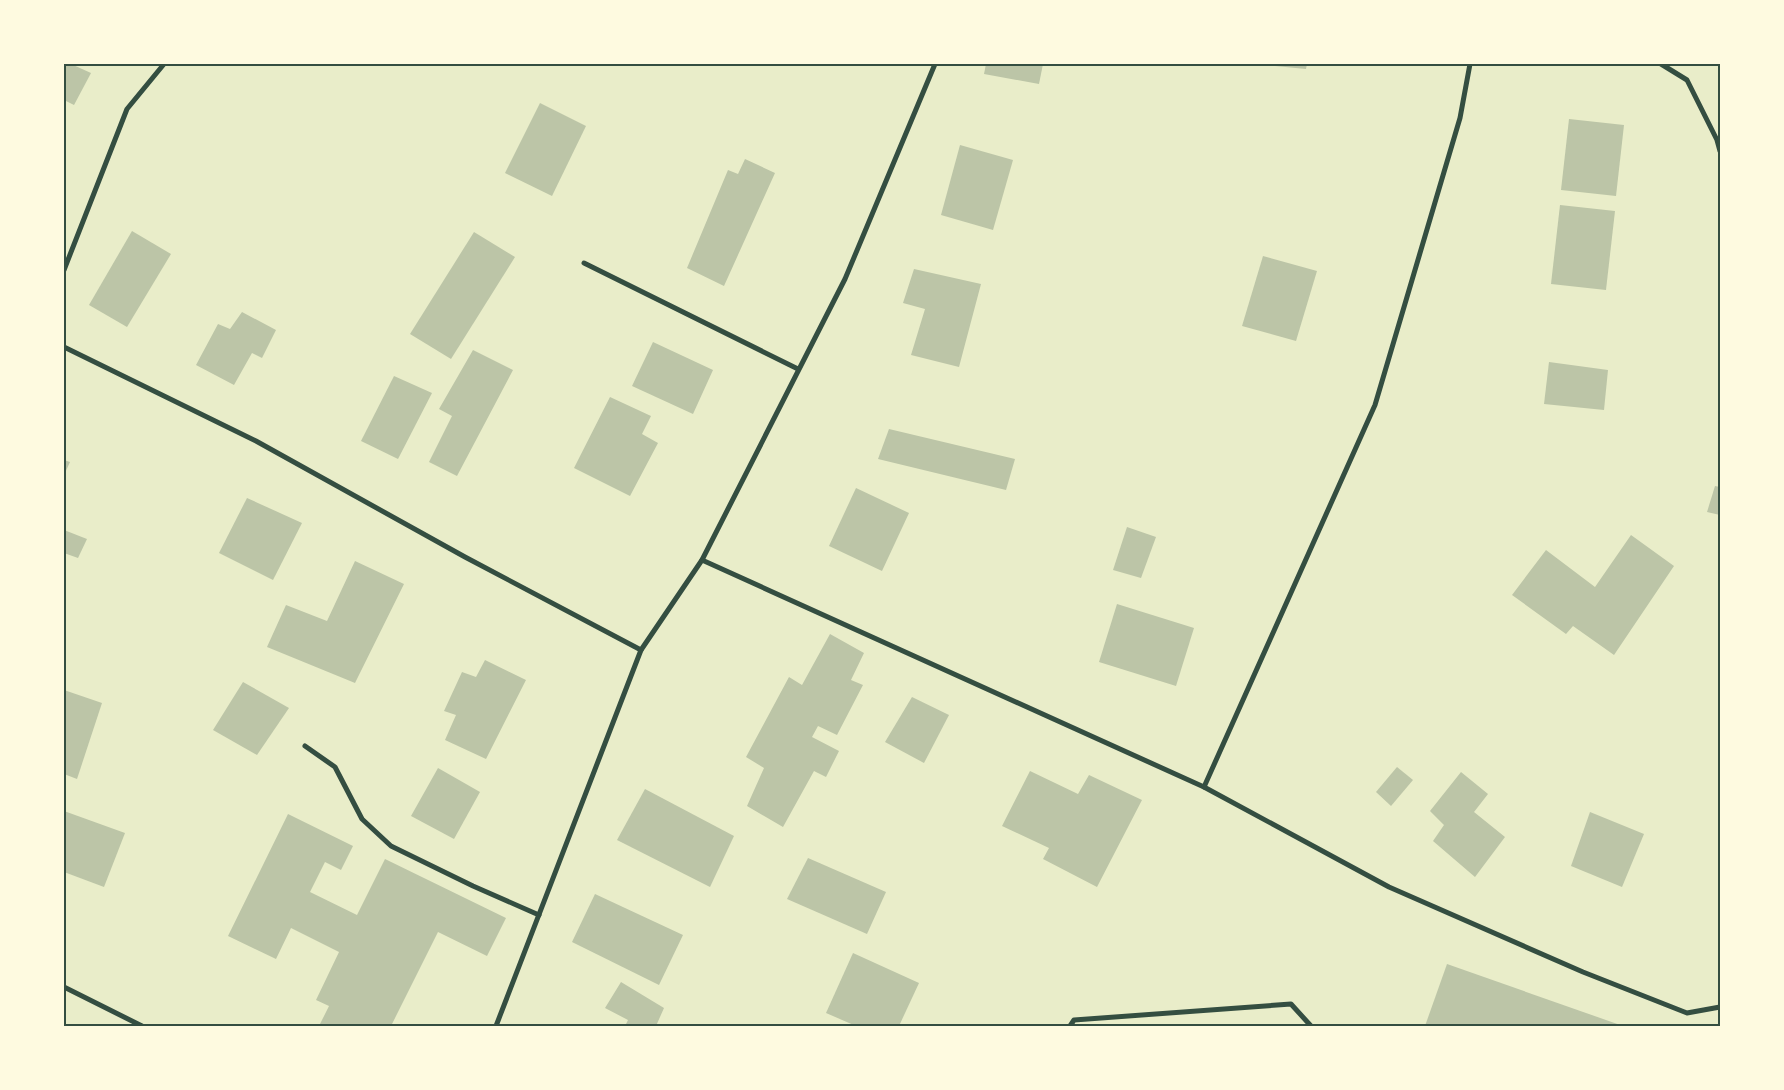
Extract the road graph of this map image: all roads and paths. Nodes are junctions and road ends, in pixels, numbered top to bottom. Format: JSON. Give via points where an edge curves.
{"nodes":[{"id":1,"x":164,"y":64,"type":"edge"},
{"id":2,"x":935,"y":64,"type":"edge"},
{"id":3,"x":1470,"y":64,"type":"edge"},
{"id":4,"x":1661,"y":64,"type":"edge"},
{"id":5,"x":1720,"y":151,"type":"edge"},
{"id":6,"x":584,"y":263,"type":"dead end"},
{"id":7,"x":64,"y":270,"type":"edge"},
{"id":8,"x":64,"y":347,"type":"edge"},
{"id":9,"x":798,"y":369,"type":"junction"},
{"id":10,"x":702,"y":560,"type":"junction"},
{"id":11,"x":641,"y":650,"type":"junction"},
{"id":12,"x":306,"y":746,"type":"dead end"},
{"id":13,"x":1204,"y":787,"type":"junction"},
{"id":14,"x":539,"y":915,"type":"junction"},
{"id":15,"x":64,"y":988,"type":"edge"},
{"id":16,"x":1720,"y":1007,"type":"edge"},
{"id":17,"x":142,"y":1026,"type":"edge"},
{"id":18,"x":496,"y":1026,"type":"edge"},
{"id":19,"x":1070,"y":1026,"type":"edge"},
{"id":20,"x":1312,"y":1026,"type":"edge"}],
"edges":[{"from":1,"to":7,"type":"street","via":[[127,109]]},
{"from":2,"to":9,"type":"street","via":[[845,279]]},
{"from":3,"to":13,"type":"street","via":[[1460,118],[1375,405]]},
{"from":4,"to":5,"type":"street","via":[[1687,80]]},
{"from":6,"to":9,"type":"street"},
{"from":8,"to":11,"type":"street","via":[[256,441]]},
{"from":9,"to":10,"type":"street"},
{"from":10,"to":11,"type":"street"},
{"from":10,"to":13,"type":"street"},
{"from":11,"to":14,"type":"street"},
{"from":12,"to":14,"type":"street","via":[[335,767],[362,819],[392,846]]},
{"from":13,"to":16,"type":"street","via":[[1389,887],[1583,972],[1687,1012]]},
{"from":14,"to":18,"type":"street"},
{"from":15,"to":17,"type":"street"},
{"from":19,"to":20,"type":"street","via":[[1074,1020],[1291,1004]]}]}
